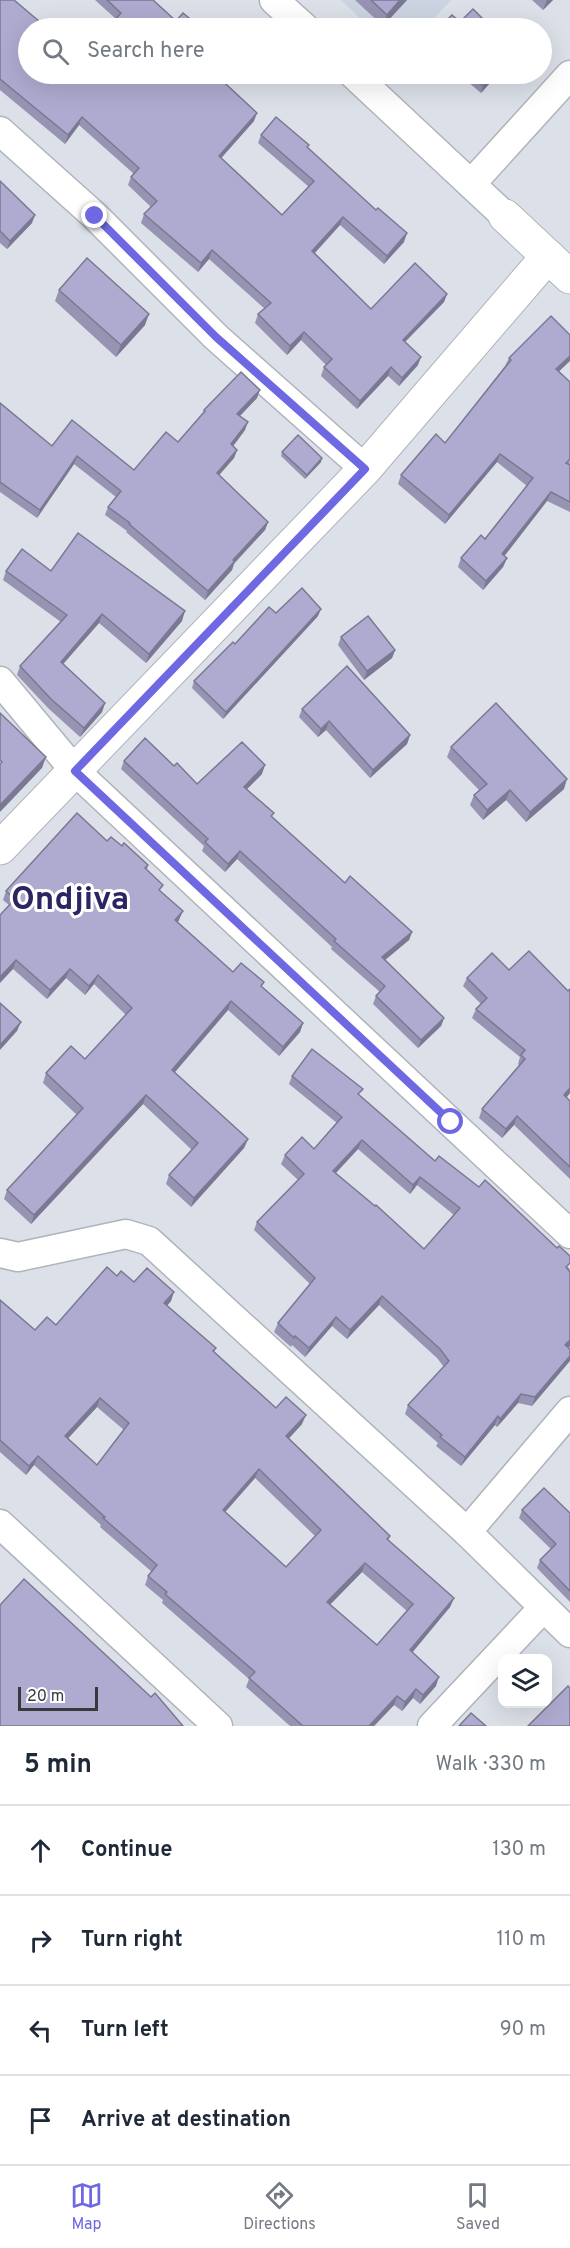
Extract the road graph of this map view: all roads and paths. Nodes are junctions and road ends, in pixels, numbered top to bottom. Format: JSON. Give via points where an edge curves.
{"nodes":[{"id":1,"x":274,"y":0,"type":"edge"},
{"id":2,"x":294,"y":18,"type":"edge"},
{"id":3,"x":570,"y":75,"type":"edge"},
{"id":4,"x":364,"y":84,"type":"edge"},
{"id":5,"x":0,"y":131,"type":"edge"},
{"id":6,"x":471,"y":184,"type":"junction"},
{"id":7,"x":506,"y":216,"type":"joint"},
{"id":8,"x":559,"y":266,"type":"edge"},
{"id":9,"x":365,"y":469,"type":"junction"},
{"id":10,"x":0,"y":681,"type":"edge"},
{"id":11,"x":75,"y":771,"type":"junction"},
{"id":12,"x":0,"y":848,"type":"edge"},
{"id":13,"x":570,"y":1234,"type":"edge"},
{"id":14,"x":0,"y":1252,"type":"edge"},
{"id":15,"x":570,"y":1411,"type":"edge"},
{"id":16,"x":0,"y":1524,"type":"edge"},
{"id":17,"x":467,"y":1532,"type":"junction"},
{"id":18,"x":543,"y":1608,"type":"junction"},
{"id":19,"x":570,"y":1633,"type":"edge"},
{"id":20,"x":218,"y":1726,"type":"edge"},
{"id":21,"x":432,"y":1726,"type":"edge"}],
"edges":[{"from":1,"to":2,"type":"street"},
{"from":3,"to":6,"type":"street"},
{"from":4,"to":6,"type":"street"},
{"from":5,"to":9,"type":"street","via":[[95,216],[216,337]]},
{"from":6,"to":7,"type":"street"},
{"from":7,"to":8,"type":"street"},
{"from":8,"to":9,"type":"street"},
{"from":9,"to":11,"type":"street"},
{"from":10,"to":11,"type":"street"},
{"from":11,"to":12,"type":"street"},
{"from":11,"to":13,"type":"street"},
{"from":14,"to":17,"type":"street","via":[[18,1257],[126,1234],[149,1241]]},
{"from":15,"to":17,"type":"street"},
{"from":16,"to":20,"type":"street"},
{"from":17,"to":18,"type":"street"},
{"from":18,"to":19,"type":"street"},
{"from":18,"to":21,"type":"street"}]}
